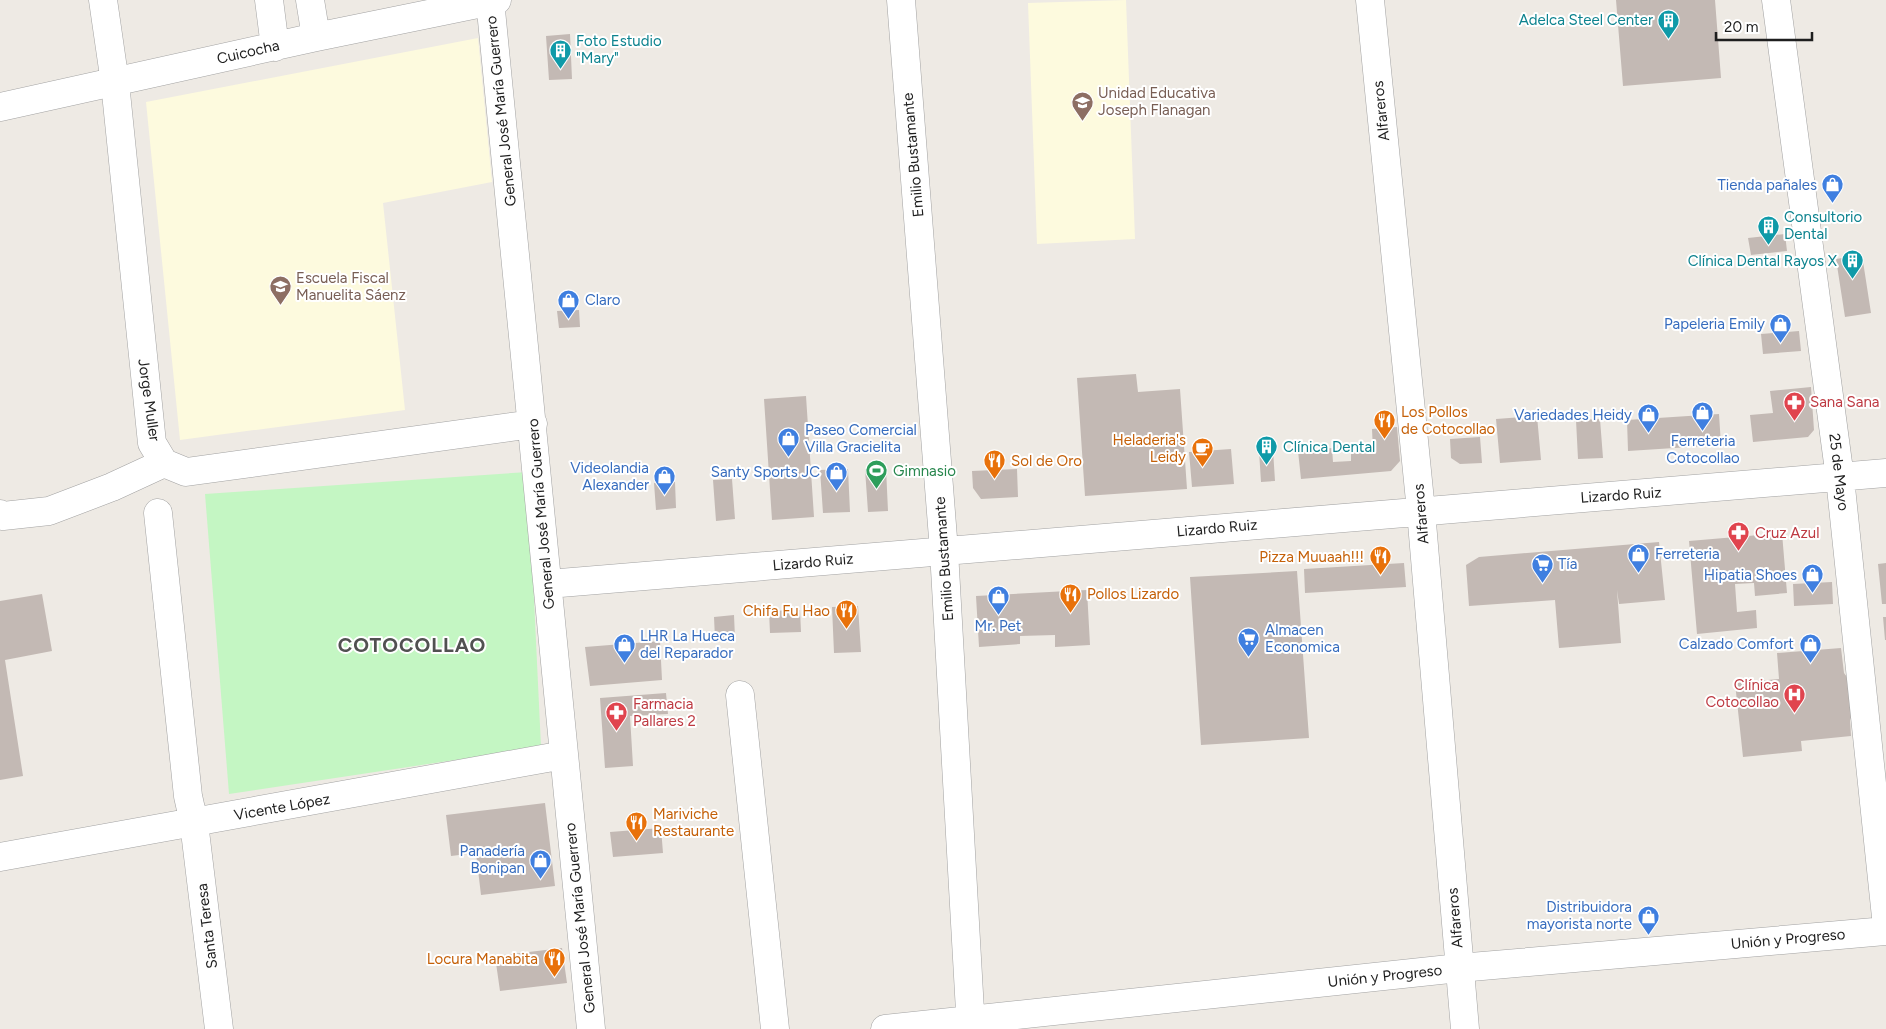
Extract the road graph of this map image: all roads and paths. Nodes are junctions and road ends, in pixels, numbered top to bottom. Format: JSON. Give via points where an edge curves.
{"nodes":[{"id":1,"x":103,"y":0,"type":"edge"},
{"id":2,"x":269,"y":0,"type":"edge"},
{"id":3,"x":310,"y":0,"type":"edge"},
{"id":4,"x":492,"y":0,"type":"edge"},
{"id":5,"x":901,"y":0,"type":"edge"},
{"id":6,"x":1370,"y":0,"type":"edge"},
{"id":7,"x":1776,"y":0,"type":"edge"},
{"id":8,"x":316,"y":37,"type":"junction"},
{"id":9,"x":275,"y":46,"type":"junction"},
{"id":10,"x":115,"y":83,"type":"junction"},
{"id":11,"x":0,"y":107,"type":"edge"},
{"id":12,"x":533,"y":424,"type":"junction"},
{"id":13,"x":164,"y":463,"type":"junction"},
{"id":14,"x":1886,"y":473,"type":"edge"},
{"id":15,"x":1840,"y":478,"type":"junction"},
{"id":16,"x":1421,"y":511,"type":"junction"},
{"id":17,"x":158,"y":513,"type":"dead end"},
{"id":18,"x":0,"y":514,"type":"edge"},
{"id":19,"x":944,"y":551,"type":"junction"},
{"id":20,"x":548,"y":584,"type":"junction"},
{"id":21,"x":740,"y":695,"type":"dead end"},
{"id":22,"x":564,"y":755,"type":"junction"},
{"id":23,"x":194,"y":823,"type":"junction"},
{"id":24,"x":0,"y":857,"type":"edge"},
{"id":25,"x":1886,"y":917,"type":"edge"},
{"id":26,"x":1886,"y":931,"type":"edge"},
{"id":27,"x":1459,"y":968,"type":"junction"},
{"id":28,"x":971,"y":1024,"type":"edge"},
{"id":29,"x":219,"y":1029,"type":"edge"},
{"id":30,"x":591,"y":1029,"type":"edge"},
{"id":31,"x":775,"y":1029,"type":"edge"},
{"id":32,"x":885,"y":1029,"type":"edge"},
{"id":33,"x":1465,"y":1029,"type":"edge"}],
"edges":[{"from":1,"to":10,"type":"street"},
{"from":2,"to":9,"type":"street"},
{"from":3,"to":8,"type":"street"},
{"from":4,"to":8,"type":"street","name":"Cuicocha"},
{"from":4,"to":12,"type":"street","name":"General José María Guerrero"},
{"from":5,"to":19,"type":"street","name":"Emilio Bustamante"},
{"from":6,"to":16,"type":"street","name":"Alfareros"},
{"from":7,"to":15,"type":"street","name":"25 de Mayo"},
{"from":8,"to":9,"type":"street","name":"Cuicocha"},
{"from":9,"to":10,"type":"street","name":"Cuicocha"},
{"from":10,"to":11,"type":"street","name":"Cuicocha"},
{"from":10,"to":13,"type":"street","name":"Jorge Muller","via":[[152,443]]},
{"from":12,"to":13,"type":"street","via":[[186,472]]},
{"from":12,"to":20,"type":"street","name":"General José María Guerrero"},
{"from":13,"to":18,"type":"street","via":[[48,511]]},
{"from":14,"to":15,"type":"street","name":"Lizardo Ruiz"},
{"from":15,"to":16,"type":"street","name":"Lizardo Ruiz"},
{"from":15,"to":25,"type":"street","name":"25 de Mayo"},
{"from":16,"to":19,"type":"street","name":"Lizardo Ruiz"},
{"from":16,"to":27,"type":"street","name":"Alfareros"},
{"from":17,"to":23,"type":"street","name":"Santa Teresa","via":[[188,796]]},
{"from":19,"to":20,"type":"street","name":"Lizardo Ruiz"},
{"from":19,"to":28,"type":"street","name":"Emilio Bustamante"},
{"from":20,"to":22,"type":"street","name":"General José María Guerrero"},
{"from":21,"to":31,"type":"street"},
{"from":22,"to":23,"type":"street","name":"Vicente López"},
{"from":22,"to":30,"type":"street","name":"General José María Guerrero"},
{"from":23,"to":24,"type":"street","name":"Vicente López"},
{"from":23,"to":29,"type":"street","name":"Santa Teresa"},
{"from":26,"to":27,"type":"street","name":"Unión y Progreso"},
{"from":27,"to":28,"type":"street","name":"Unión y Progreso"},
{"from":27,"to":33,"type":"street","name":"Alfareros"},
{"from":28,"to":32,"type":"street","name":"Unión y Progreso"}]}
